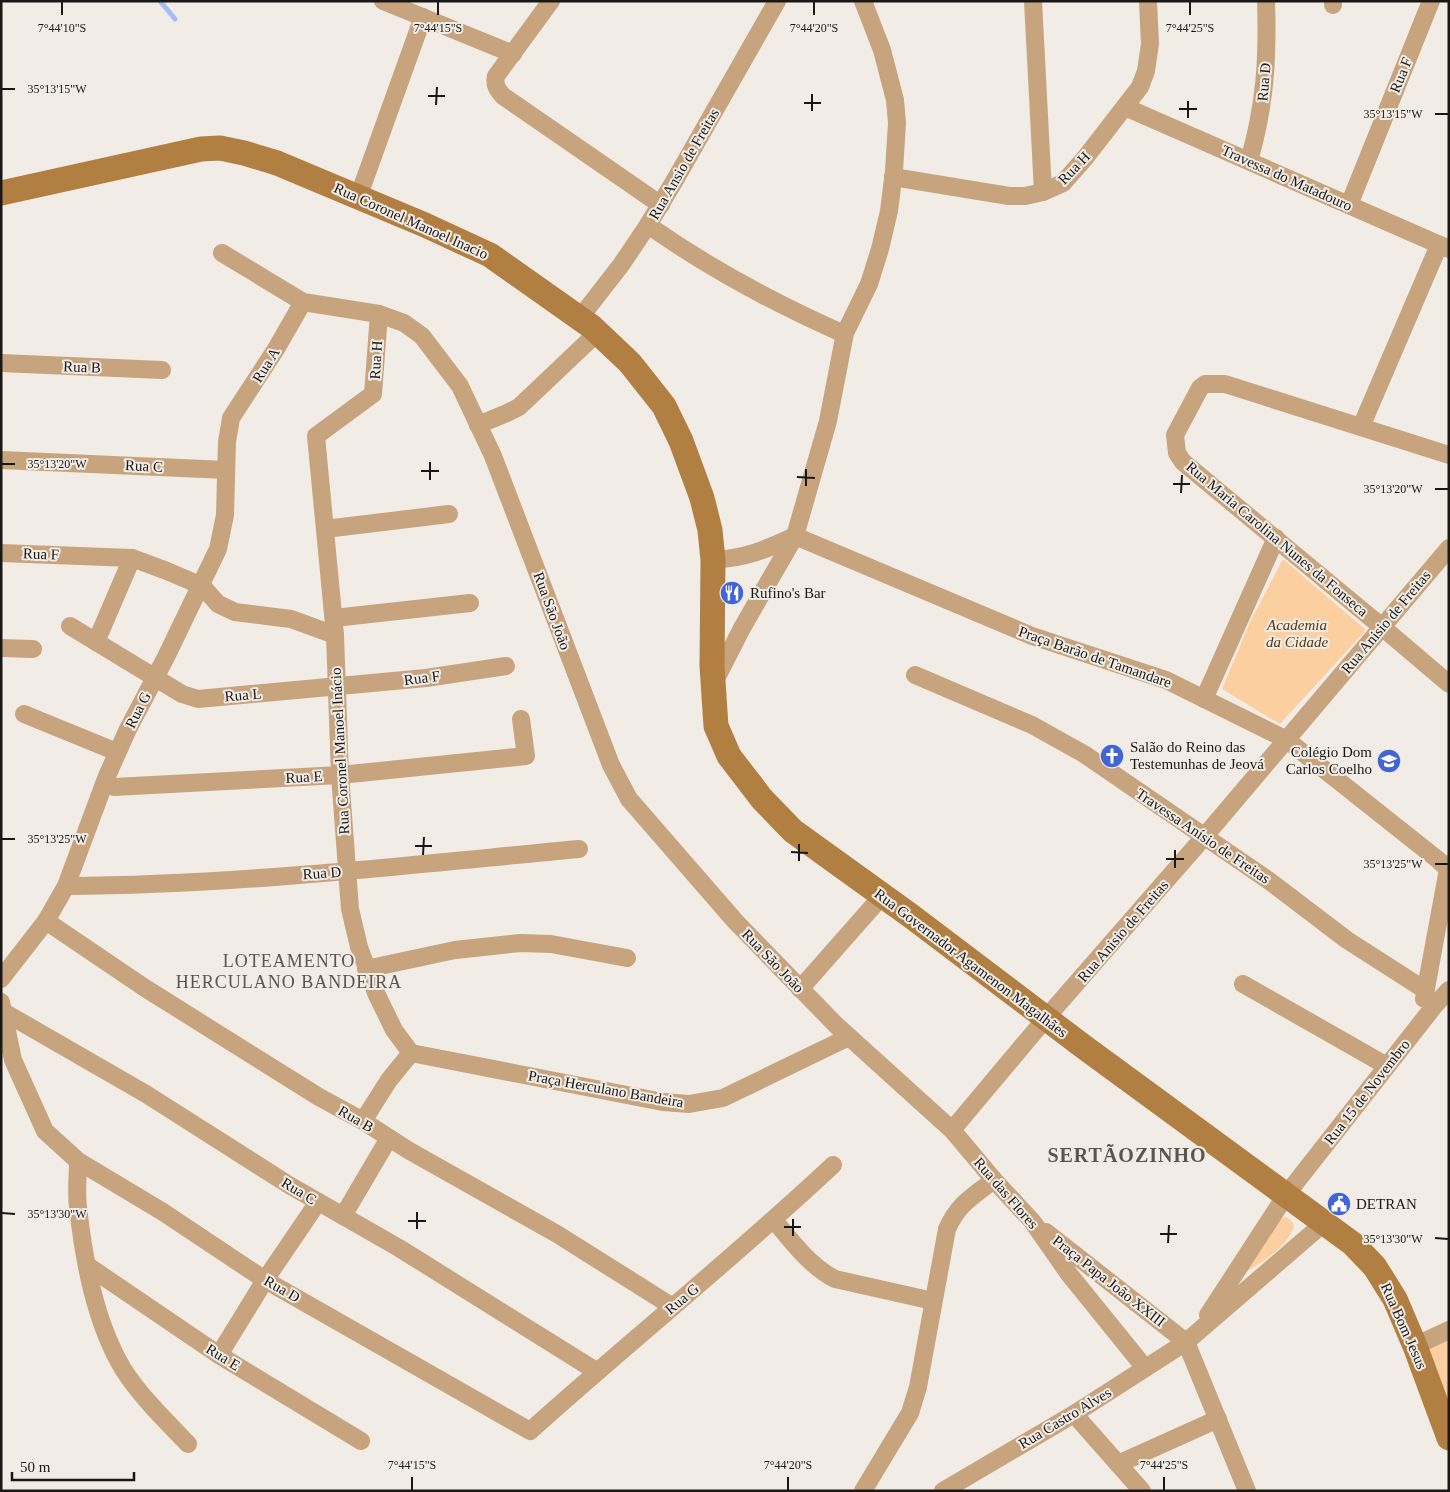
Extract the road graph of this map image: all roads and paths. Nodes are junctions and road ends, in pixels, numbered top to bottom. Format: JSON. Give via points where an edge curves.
{"nodes":[{"id":1,"x":383,"y":1,"type":"edge"},
{"id":2,"x":551,"y":1,"type":"edge"},
{"id":3,"x":777,"y":1,"type":"edge"},
{"id":4,"x":863,"y":1,"type":"edge"},
{"id":5,"x":1032,"y":1,"type":"edge"},
{"id":6,"x":1148,"y":1,"type":"edge"},
{"id":7,"x":1266,"y":1,"type":"edge"},
{"id":8,"x":1431,"y":1,"type":"edge"},
{"id":9,"x":423,"y":17,"type":"junction"},
{"id":10,"x":512,"y":54,"type":"junction"},
{"id":11,"x":1125,"y":107,"type":"junction"},
{"id":12,"x":1249,"y":161,"type":"junction"},
{"id":13,"x":893,"y":177,"type":"junction"},
{"id":14,"x":1043,"y":192,"type":"junction"},
{"id":15,"x":1,"y":193,"type":"edge"},
{"id":16,"x":358,"y":198,"type":"junction"},
{"id":17,"x":661,"y":205,"type":"junction"},
{"id":18,"x":1350,"y":205,"type":"junction"},
{"id":19,"x":648,"y":224,"type":"junction"},
{"id":20,"x":1444,"y":247,"type":"edge"},
{"id":21,"x":222,"y":253,"type":"dead end"},
{"id":22,"x":302,"y":302,"type":"junction"},
{"id":23,"x":379,"y":314,"type":"junction"},
{"id":24,"x":588,"y":326,"type":"junction"},
{"id":25,"x":844,"y":334,"type":"junction"},
{"id":26,"x":1,"y":364,"type":"edge"},
{"id":27,"x":162,"y":370,"type":"dead end"},
{"id":28,"x":478,"y":424,"type":"junction"},
{"id":29,"x":229,"y":427,"type":"joint"},
{"id":30,"x":1361,"y":427,"type":"junction"},
{"id":31,"x":316,"y":436,"type":"joint"},
{"id":32,"x":1449,"y":455,"type":"edge"},
{"id":33,"x":1,"y":460,"type":"edge"},
{"id":34,"x":226,"y":470,"type":"junction"},
{"id":35,"x":449,"y":514,"type":"dead end"},
{"id":36,"x":325,"y":529,"type":"junction"},
{"id":37,"x":794,"y":536,"type":"junction"},
{"id":38,"x":1276,"y":538,"type":"junction"},
{"id":39,"x":1449,"y":548,"type":"edge"},
{"id":40,"x":1,"y":553,"type":"edge"},
{"id":41,"x":132,"y":558,"type":"junction"},
{"id":42,"x":713,"y":560,"type":"junction"},
{"id":43,"x":202,"y":586,"type":"junction"},
{"id":44,"x":470,"y":603,"type":"dead end"},
{"id":45,"x":70,"y":626,"type":"dead end"},
{"id":46,"x":334,"y":626,"type":"junction"},
{"id":47,"x":1382,"y":627,"type":"junction"},
{"id":48,"x":96,"y":642,"type":"junction"},
{"id":49,"x":1,"y":648,"type":"edge"},
{"id":50,"x":33,"y":649,"type":"dead end"},
{"id":51,"x":506,"y":666,"type":"dead end"},
{"id":52,"x":915,"y":675,"type":"dead end"},
{"id":53,"x":154,"y":678,"type":"junction"},
{"id":54,"x":1449,"y":684,"type":"edge"},
{"id":55,"x":337,"y":686,"type":"junction"},
{"id":56,"x":712,"y":688,"type":"junction"},
{"id":57,"x":1204,"y":699,"type":"junction"},
{"id":58,"x":24,"y":714,"type":"dead end"},
{"id":59,"x":521,"y":719,"type":"dead end"},
{"id":60,"x":1286,"y":740,"type":"junction"},
{"id":61,"x":117,"y":752,"type":"junction"},
{"id":62,"x":340,"y":775,"type":"junction"},
{"id":63,"x":104,"y":784,"type":"junction"},
{"id":64,"x":1204,"y":837,"type":"junction"},
{"id":65,"x":578,"y":848,"type":"dead end"},
{"id":66,"x":1448,"y":866,"type":"edge"},
{"id":67,"x":347,"y":871,"type":"junction"},
{"id":68,"x":66,"y":886,"type":"junction"},
{"id":69,"x":882,"y":896,"type":"junction"},
{"id":70,"x":46,"y":920,"type":"junction"},
{"id":71,"x":627,"y":958,"type":"dead end"},
{"id":72,"x":366,"y":969,"type":"junction"},
{"id":73,"x":1,"y":979,"type":"edge"},
{"id":74,"x":1243,"y":984,"type":"dead end"},
{"id":75,"x":800,"y":989,"type":"junction"},
{"id":76,"x":1425,"y":990,"type":"junction"},
{"id":77,"x":1449,"y":990,"type":"edge"},
{"id":78,"x":2,"y":1006,"type":"edge"},
{"id":79,"x":1046,"y":1018,"type":"junction"},
{"id":80,"x":1419,"y":1026,"type":"junction"},
{"id":81,"x":849,"y":1036,"type":"junction"},
{"id":82,"x":411,"y":1053,"type":"junction"},
{"id":83,"x":1387,"y":1066,"type":"junction"},
{"id":84,"x":363,"y":1121,"type":"junction"},
{"id":85,"x":952,"y":1130,"type":"junction"},
{"id":86,"x":389,"y":1138,"type":"junction"},
{"id":87,"x":78,"y":1161,"type":"junction"},
{"id":88,"x":832,"y":1165,"type":"dead end"},
{"id":89,"x":994,"y":1180,"type":"junction"},
{"id":90,"x":1286,"y":1195,"type":"junction"},
{"id":91,"x":318,"y":1202,"type":"junction"},
{"id":92,"x":343,"y":1216,"type":"junction"},
{"id":93,"x":774,"y":1220,"type":"junction"},
{"id":94,"x":1032,"y":1221,"type":"junction"},
{"id":95,"x":1324,"y":1223,"type":"junction"},
{"id":96,"x":88,"y":1266,"type":"junction"},
{"id":97,"x":265,"y":1280,"type":"junction"},
{"id":98,"x":933,"y":1301,"type":"junction"},
{"id":99,"x":673,"y":1307,"type":"junction"},
{"id":100,"x":1449,"y":1330,"type":"edge"},
{"id":101,"x":1191,"y":1337,"type":"junction"},
{"id":102,"x":1415,"y":1346,"type":"junction"},
{"id":103,"x":219,"y":1356,"type":"junction"},
{"id":104,"x":1145,"y":1368,"type":"junction"},
{"id":105,"x":596,"y":1371,"type":"junction"},
{"id":106,"x":1074,"y":1414,"type":"junction"},
{"id":107,"x":1218,"y":1417,"type":"junction"},
{"id":108,"x":530,"y":1431,"type":"joint"},
{"id":109,"x":1449,"y":1438,"type":"edge"},
{"id":110,"x":361,"y":1441,"type":"dead end"},
{"id":111,"x":188,"y":1444,"type":"dead end"},
{"id":112,"x":1118,"y":1464,"type":"junction"},
{"id":113,"x":863,"y":1491,"type":"edge"},
{"id":114,"x":943,"y":1491,"type":"edge"},
{"id":115,"x":1142,"y":1491,"type":"edge"},
{"id":116,"x":1247,"y":1491,"type":"edge"}],
"edges":[{"from":1,"to":9,"type":"street"},
{"from":2,"to":10,"type":"street"},
{"from":3,"to":17,"type":"street","name":"Rua Ansio de Freitas"},
{"from":4,"to":13,"type":"street","via":[[882,50],[895,100],[897,123]]},
{"from":5,"to":14,"type":"street"},
{"from":6,"to":11,"type":"street","name":"Rua H","via":[[1150,44],[1146,72],[1140,87]]},
{"from":7,"to":12,"type":"street","name":"Rua D","via":[[1263,98]]},
{"from":8,"to":18,"type":"street","name":"Rua F"},
{"from":9,"to":10,"type":"street"},
{"from":9,"to":16,"type":"street"},
{"from":10,"to":17,"type":"street","via":[[496,76],[497,88],[503,96]]},
{"from":11,"to":12,"type":"street","name":"Travessa do Matadouro"},
{"from":11,"to":14,"type":"street","name":"Rua H","via":[[1063,183]]},
{"from":12,"to":18,"type":"street","name":"Travessa do Matadouro"},
{"from":13,"to":14,"type":"street","name":"Rua H","via":[[1009,196]]},
{"from":13,"to":25,"type":"street","via":[[880,249],[869,284]]},
{"from":15,"to":16,"type":"street","name":"Rua Coronel Manoel Inacio","via":[[201,149],[220,148],[277,163]]},
{"from":16,"to":24,"type":"street","name":"Rua Coronel Manoel Inacio","via":[[490,255]]},
{"from":17,"to":19,"type":"street","name":"Rua Ansio de Freitas"},
{"from":18,"to":20,"type":"street","name":"Travessa do Matadouro"},
{"from":19,"to":24,"type":"street","name":"Rua Ansio de Freitas"},
{"from":19,"to":25,"type":"street","via":[[766,297]]},
{"from":20,"to":30,"type":"street"},
{"from":21,"to":22,"type":"street","name":"Rua São João"},
{"from":22,"to":23,"type":"street","name":"Rua São João"},
{"from":22,"to":29,"type":"street","name":"Rua A"},
{"from":23,"to":28,"type":"street","name":"Rua São João","via":[[404,323],[422,336],[460,386]]},
{"from":23,"to":31,"type":"street","name":"Rua H","via":[[373,394]]},
{"from":24,"to":28,"type":"street","name":"Rua Ansio de Freitas","via":[[519,407]]},
{"from":24,"to":42,"type":"street","name":"Rua Coronel Manoel Inacio","via":[[630,363],[664,406],[681,440],[702,498]]},
{"from":25,"to":37,"type":"street","via":[[828,421]]},
{"from":26,"to":27,"type":"street","name":"Rua B"},
{"from":28,"to":75,"type":"street","name":"Rua São João","via":[[611,765],[629,799],[735,921]]},
{"from":29,"to":34,"type":"street","name":"Rua G"},
{"from":30,"to":32,"type":"street","name":"Rua Maria Carolina Nunes da Fonseca"},
{"from":30,"to":38,"type":"street","name":"Rua Maria Carolina Nunes da Fonseca","via":[[1225,384],[1205,384],[1200,388],[1176,435],[1176,453]]},
{"from":31,"to":36,"type":"street","name":"Rua Coronel Manoel Inácio"},
{"from":33,"to":34,"type":"street","name":"Rua C"},
{"from":34,"to":43,"type":"street","name":"Rua G","via":[[225,515],[218,549]]},
{"from":35,"to":36,"type":"street"},
{"from":36,"to":46,"type":"street","name":"Rua Coronel Manoel Inácio"},
{"from":37,"to":42,"type":"street","via":[[748,556]]},
{"from":37,"to":56,"type":"street"},
{"from":37,"to":57,"type":"street","name":"Praça Barão de Tamandare","via":[[1032,636],[1166,680]]},
{"from":38,"to":47,"type":"street","name":"Rua Maria Carolina Nunes da Fonseca"},
{"from":38,"to":57,"type":"street"},
{"from":39,"to":47,"type":"street","name":"Rua Anisio de Freitas"},
{"from":40,"to":41,"type":"street","name":"Rua F"},
{"from":41,"to":43,"type":"street","name":"Rua F"},
{"from":41,"to":48,"type":"street"},
{"from":42,"to":56,"type":"street","name":"Rua Coronel Manoel Inacio"},
{"from":43,"to":46,"type":"street","via":[[218,604],[235,612]]},
{"from":43,"to":53,"type":"street","name":"Rua G"},
{"from":44,"to":46,"type":"street"},
{"from":45,"to":48,"type":"street"},
{"from":46,"to":55,"type":"street","name":"Rua Coronel Manoel Inácio"},
{"from":47,"to":54,"type":"street","name":"Rua Maria Carolina Nunes da Fonseca"},
{"from":47,"to":60,"type":"street","name":"Rua Anisio de Freitas"},
{"from":48,"to":53,"type":"street"},
{"from":49,"to":50,"type":"street"},
{"from":51,"to":55,"type":"street","name":"Rua F","via":[[426,678]]},
{"from":52,"to":64,"type":"street","name":"Travessa Anísio de Freitas","via":[[1032,725],[1084,754]]},
{"from":53,"to":55,"type":"street","name":"Rua L","via":[[182,694],[198,698]]},
{"from":53,"to":61,"type":"street","name":"Rua G"},
{"from":55,"to":62,"type":"street","name":"Rua Coronel Manoel Inácio"},
{"from":56,"to":69,"type":"street","name":"Rua Governador Agamenon Magalhães","via":[[716,726],[729,756],[762,798],[794,831]]},
{"from":57,"to":60,"type":"street","name":"Praça Barão de Tamandare"},
{"from":58,"to":61,"type":"street"},
{"from":59,"to":62,"type":"street","name":"Rua E","via":[[526,756]]},
{"from":60,"to":64,"type":"street","name":"Rua Anisio de Freitas"},
{"from":60,"to":66,"type":"street","name":"Praça Barão de Tamandare"},
{"from":61,"to":63,"type":"street","name":"Rua G"},
{"from":62,"to":63,"type":"street","name":"Rua E","via":[[114,787]]},
{"from":62,"to":67,"type":"street","name":"Rua Coronel Manoel Inácio"},
{"from":63,"to":68,"type":"street","name":"Rua G"},
{"from":64,"to":76,"type":"street","name":"Travessa Anísio de Freitas","via":[[1268,880],[1347,940]]},
{"from":64,"to":79,"type":"street","name":"Rua Anisio de Freitas"},
{"from":65,"to":67,"type":"street","name":"Rua D"},
{"from":66,"to":76,"type":"street"},
{"from":67,"to":68,"type":"street","name":"Rua D"},
{"from":67,"to":72,"type":"street","name":"Rua Coronel Manoel Inácio","via":[[350,909]]},
{"from":68,"to":70,"type":"street","name":"Rua G"},
{"from":69,"to":75,"type":"street"},
{"from":69,"to":79,"type":"street","name":"Rua Governador Agamenon Magalhães"},
{"from":70,"to":73,"type":"street","name":"Rua G"},
{"from":70,"to":84,"type":"street","name":"Rua B","via":[[319,1098]]},
{"from":71,"to":72,"type":"street","via":[[551,944],[520,943],[456,950]]},
{"from":72,"to":82,"type":"street","name":"Rua Coronel Manoel Inácio","via":[[394,1030]]},
{"from":74,"to":83,"type":"street"},
{"from":75,"to":81,"type":"street","name":"Rua São João"},
{"from":76,"to":80,"type":"street"},
{"from":77,"to":80,"type":"street","name":"Rua 15 de Novembro"},
{"from":78,"to":87,"type":"street","name":"Rua D","via":[[14,1060],[45,1131]]},
{"from":78,"to":91,"type":"street","name":"Rua C"},
{"from":79,"to":85,"type":"street","name":"Rua Anisio de Freitas"},
{"from":79,"to":90,"type":"street","name":"Rua Governador Agamenon Magalhães"},
{"from":80,"to":83,"type":"street","name":"Rua 15 de Novembro"},
{"from":81,"to":82,"type":"street","name":"Praça Herculano Bandeira","via":[[723,1098],[689,1104],[663,1102]]},
{"from":81,"to":85,"type":"street","name":"Rua das Flores"},
{"from":82,"to":84,"type":"street","via":[[388,1080]]},
{"from":83,"to":90,"type":"street","name":"Rua 15 de Novembro"},
{"from":84,"to":86,"type":"street","name":"Rua B"},
{"from":85,"to":89,"type":"street","name":"Rua das Flores"},
{"from":86,"to":92,"type":"street"},
{"from":86,"to":99,"type":"street","name":"Rua B","via":[[557,1234]]},
{"from":87,"to":96,"type":"street","via":[[78,1206]]},
{"from":87,"to":97,"type":"street","name":"Rua D","via":[[163,1212]]},
{"from":88,"to":93,"type":"street","name":"Rua G"},
{"from":89,"to":94,"type":"street","name":"Rua das Flores"},
{"from":89,"to":98,"type":"street","via":[[954,1214],[947,1229]]},
{"from":90,"to":95,"type":"street","name":"Rua Bom Jesus"},
{"from":90,"to":101,"type":"street","name":"Rua 15 de Novembro"},
{"from":91,"to":92,"type":"street","name":"Rua C"},
{"from":91,"to":97,"type":"street"},
{"from":92,"to":105,"type":"street","name":"Rua C"},
{"from":93,"to":98,"type":"street","via":[[822,1273],[835,1279]]},
{"from":93,"to":99,"type":"street","name":"Rua G"},
{"from":94,"to":101,"type":"street","name":"Praça Papa João XXIII"},
{"from":94,"to":104,"type":"street","name":"Rua das Flores","via":[[1068,1274]]},
{"from":95,"to":101,"type":"street","name":"Rua Castro Alves"},
{"from":95,"to":102,"type":"street","name":"Rua Bom Jesus","via":[[1353,1244],[1375,1267],[1395,1299]]},
{"from":96,"to":103,"type":"street","name":"Rua E"},
{"from":96,"to":111,"type":"street","via":[[95,1302],[123,1368],[144,1398]]},
{"from":97,"to":103,"type":"street"},
{"from":97,"to":108,"type":"street","name":"Rua D"},
{"from":98,"to":113,"type":"street","via":[[918,1387],[910,1413]]},
{"from":99,"to":105,"type":"street","name":"Rua G"},
{"from":100,"to":102,"type":"street"},
{"from":101,"to":104,"type":"street","name":"Rua Castro Alves"},
{"from":101,"to":107,"type":"street"},
{"from":102,"to":109,"type":"street","name":"Rua Bom Jesus"},
{"from":103,"to":110,"type":"street","name":"Rua E"},
{"from":104,"to":106,"type":"street","name":"Rua Castro Alves"},
{"from":105,"to":108,"type":"street","name":"Rua G"},
{"from":106,"to":112,"type":"street"},
{"from":106,"to":114,"type":"street","name":"Rua Castro Alves"},
{"from":107,"to":112,"type":"street"},
{"from":107,"to":116,"type":"street"},
{"from":112,"to":115,"type":"street"}]}
